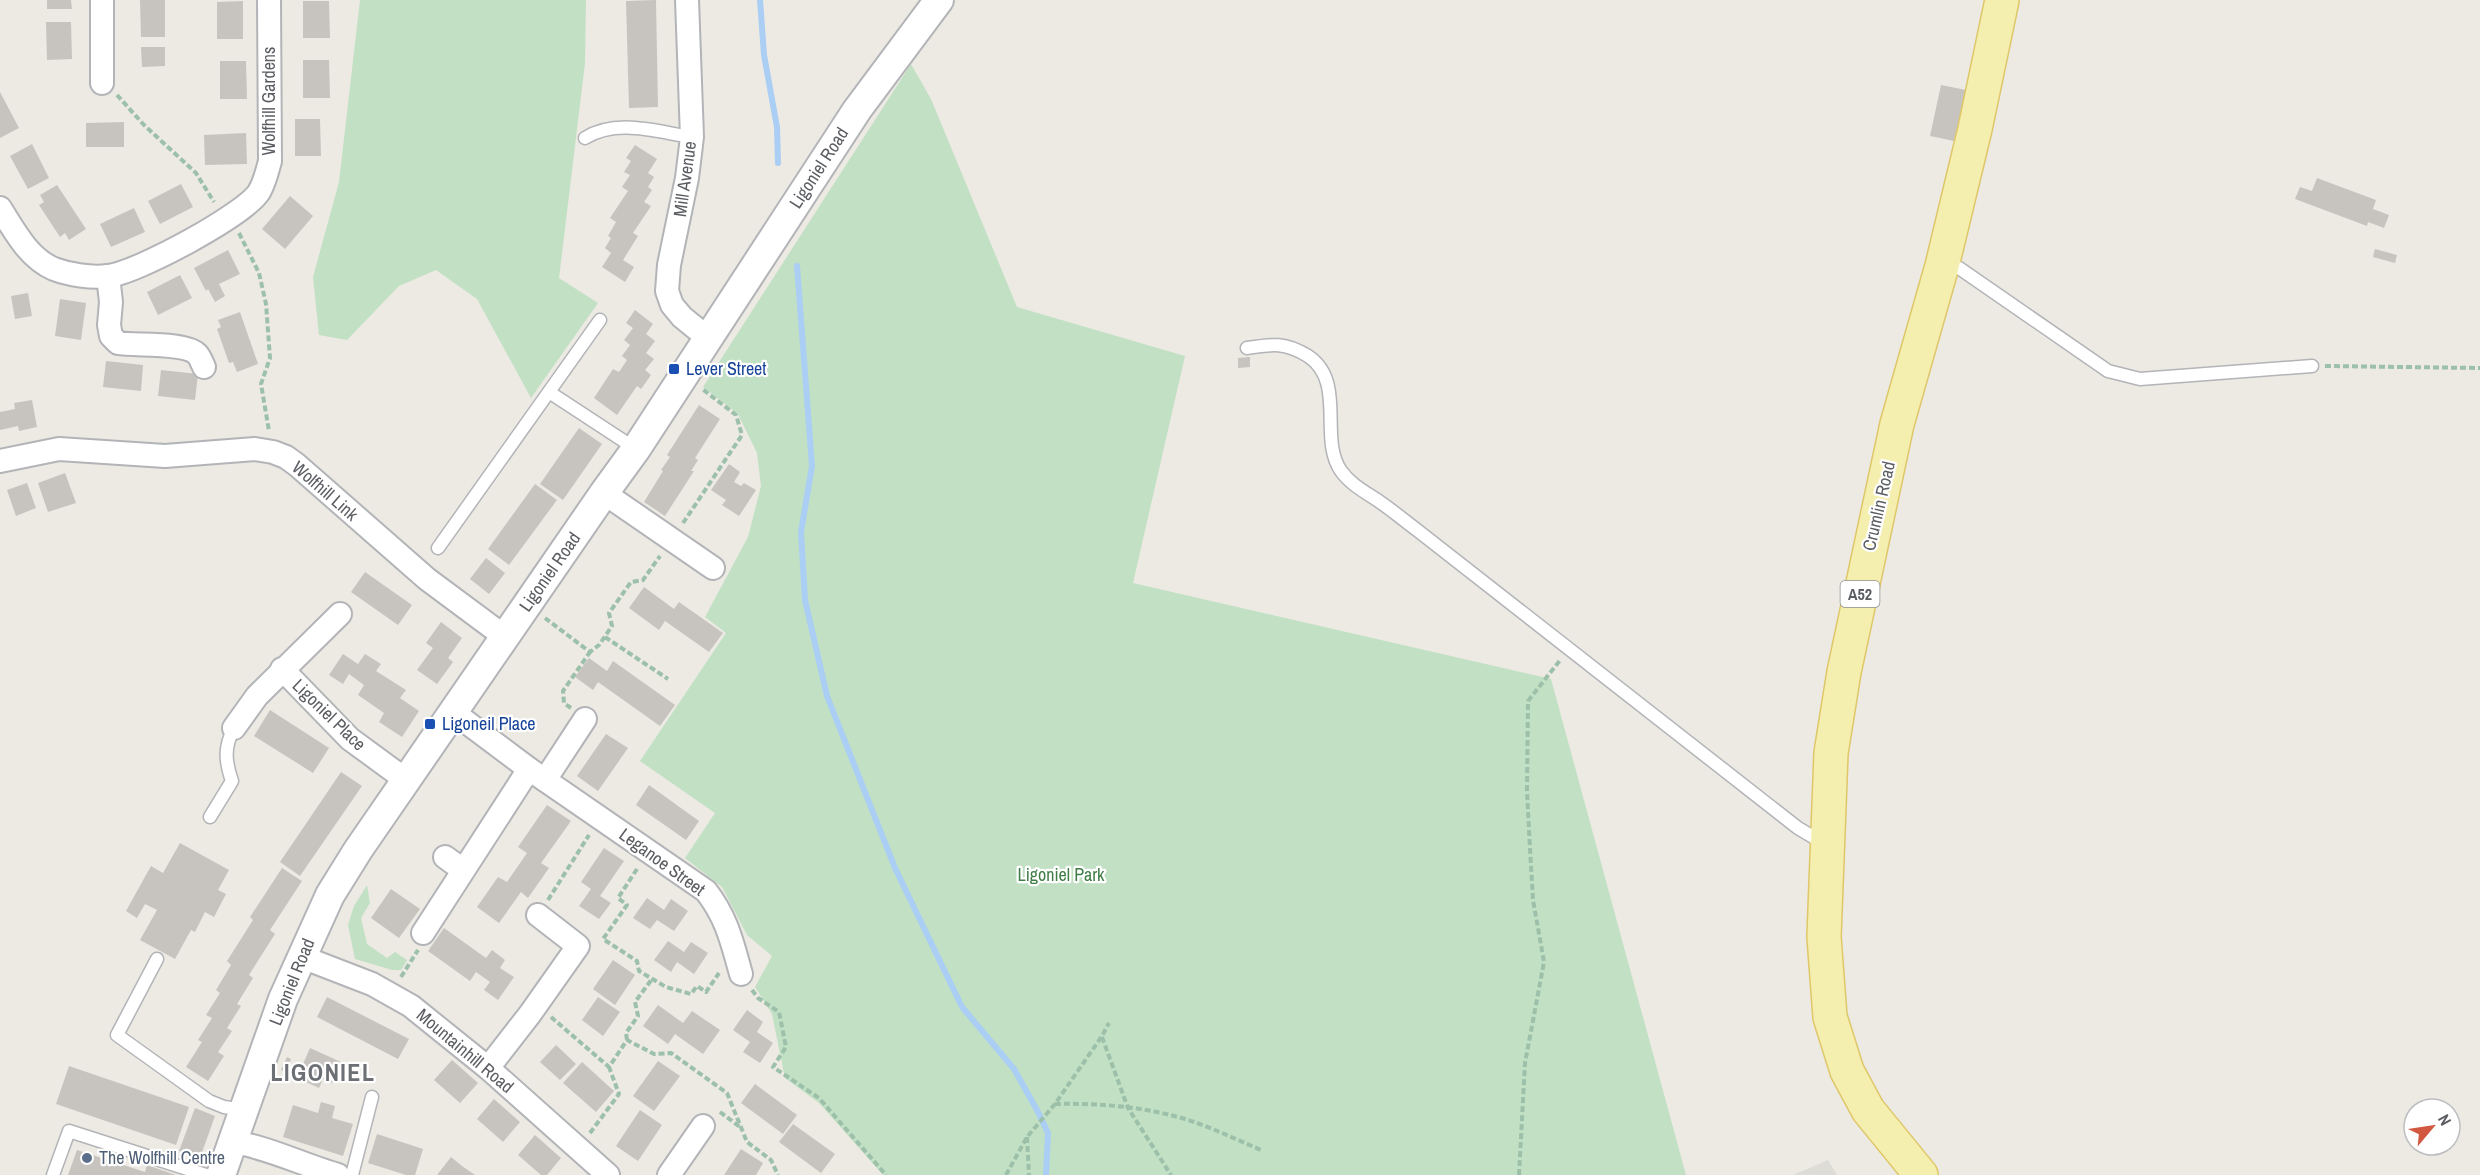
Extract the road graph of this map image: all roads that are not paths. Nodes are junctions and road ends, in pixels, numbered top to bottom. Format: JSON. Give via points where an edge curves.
{"nodes":[{"id":1,"x":102,"y":0,"type":"edge"},
{"id":2,"x":269,"y":0,"type":"edge"},
{"id":3,"x":687,"y":0,"type":"edge"},
{"id":4,"x":939,"y":0,"type":"edge"},
{"id":5,"x":2002,"y":0,"type":"edge"},
{"id":6,"x":102,"y":83,"type":"road end"},
{"id":7,"x":692,"y":137,"type":"junction"},
{"id":8,"x":585,"y":138,"type":"dead end"},
{"id":9,"x":0,"y":208,"type":"edge"},
{"id":10,"x":1942,"y":266,"type":"junction"},
{"id":11,"x":108,"y":276,"type":"junction"},
{"id":12,"x":600,"y":320,"type":"dead end"},
{"id":13,"x":709,"y":339,"type":"junction"},
{"id":14,"x":1248,"y":348,"type":"dead end"},
{"id":15,"x":2312,"y":366,"type":"road end"},
{"id":16,"x":204,"y":367,"type":"dead end"},
{"id":17,"x":549,"y":392,"type":"junction"},
{"id":18,"x":636,"y":450,"type":"junction"},
{"id":19,"x":0,"y":461,"type":"edge"},
{"id":20,"x":604,"y":494,"type":"junction"},
{"id":21,"x":438,"y":548,"type":"dead end"},
{"id":22,"x":713,"y":568,"type":"dead end"},
{"id":23,"x":340,"y":614,"type":"dead end"},
{"id":24,"x":505,"y":637,"type":"junction"},
{"id":25,"x":282,"y":669,"type":"junction"},
{"id":26,"x":453,"y":712,"type":"junction"},
{"id":27,"x":585,"y":719,"type":"road end"},
{"id":28,"x":234,"y":728,"type":"joint"},
{"id":29,"x":537,"y":774,"type":"junction"},
{"id":30,"x":406,"y":780,"type":"junction"},
{"id":31,"x":210,"y":817,"type":"dead end"},
{"id":32,"x":1826,"y":844,"type":"junction"},
{"id":33,"x":538,"y":915,"type":"road end"},
{"id":34,"x":423,"y":933,"type":"road end"},
{"id":35,"x":302,"y":957,"type":"junction"},
{"id":36,"x":157,"y":959,"type":"dead end"},
{"id":37,"x":741,"y":974,"type":"road end"},
{"id":38,"x":488,"y":1068,"type":"junction"},
{"id":39,"x":372,"y":1097,"type":"dead end"},
{"id":40,"x":245,"y":1110,"type":"junction"},
{"id":41,"x":709,"y":1117,"type":"road end"},
{"id":42,"x":234,"y":1142,"type":"junction"},
{"id":43,"x":53,"y":1175,"type":"edge"},
{"id":44,"x":206,"y":1175,"type":"edge"},
{"id":45,"x":221,"y":1175,"type":"edge"},
{"id":46,"x":338,"y":1175,"type":"edge"},
{"id":47,"x":352,"y":1175,"type":"edge"},
{"id":48,"x":608,"y":1175,"type":"edge"},
{"id":49,"x":669,"y":1175,"type":"edge"},
{"id":50,"x":1921,"y":1175,"type":"edge"}],
"edges":[{"from":1,"to":6,"type":"street"},
{"from":2,"to":11,"type":"street","name":"Wolfhill Gardens","via":[[268,170],[259,193],[225,219],[147,263]]},
{"from":3,"to":7,"type":"street","name":"Mill Avenue"},
{"from":4,"to":13,"type":"street","name":"Ligoniel Road","via":[[857,110]]},
{"from":5,"to":10,"type":"main road","name":"Crumlin Road","number":"A52"},
{"from":7,"to":8,"type":"lane","via":[[617,127]]},
{"from":7,"to":13,"type":"street","name":"Mill Avenue","via":[[667,291],[682,317]]},
{"from":9,"to":11,"type":"street","via":[[42,263],[70,273]]},
{"from":10,"to":15,"type":"lane","via":[[1959,268],[2108,371],[2140,379]]},
{"from":10,"to":32,"type":"main road","name":"Crumlin Road","number":"A52","via":[[1897,424],[1844,672],[1831,753]]},
{"from":11,"to":16,"type":"street","via":[[109,325],[111,336],[118,343],[189,350],[198,355]]},
{"from":12,"to":17,"type":"lane"},
{"from":13,"to":18,"type":"street","name":"Ligoniel Road"},
{"from":14,"to":32,"type":"lane","via":[[1276,343],[1296,348],[1312,359],[1326,378],[1330,393],[1333,455],[1341,471],[1356,486],[1798,828]]},
{"from":17,"to":18,"type":"lane"},
{"from":17,"to":21,"type":"lane"},
{"from":18,"to":20,"type":"street","name":"Ligoniel Road"},
{"from":19,"to":24,"type":"street","name":"Wolfhill Link","via":[[59,449],[165,456],[273,452],[297,465],[427,579]]},
{"from":20,"to":22,"type":"street"},
{"from":20,"to":24,"type":"street","name":"Ligoniel Road"},
{"from":23,"to":25,"type":"street","name":"Ligoniel Place"},
{"from":24,"to":26,"type":"street","name":"Ligoniel Road"},
{"from":25,"to":28,"type":"street","name":"Ligoniel Place"},
{"from":25,"to":30,"type":"street","name":"Ligoniel Place","via":[[350,739]]},
{"from":26,"to":29,"type":"street","name":"Leganoe Street"},
{"from":26,"to":30,"type":"street","name":"Ligoniel Road"},
{"from":27,"to":29,"type":"street"},
{"from":28,"to":31,"type":"lane","name":"Ligoniel Place","via":[[225,755],[232,781]]},
{"from":29,"to":34,"type":"street","via":[[454,864]]},
{"from":29,"to":37,"type":"street","name":"Leganoe Street","via":[[706,891],[727,924]]},
{"from":30,"to":35,"type":"street","name":"Ligoniel Road","via":[[330,895]]},
{"from":32,"to":50,"type":"main road","name":"Crumlin Road","number":"A52","via":[[1824,937],[1830,1017],[1847,1071],[1868,1110]]},
{"from":33,"to":38,"type":"street","via":[[578,946]]},
{"from":35,"to":38,"type":"street","name":"Mountainhill Road","via":[[391,993]]},
{"from":35,"to":40,"type":"street","name":"Ligoniel Road","via":[[283,999]]},
{"from":36,"to":40,"type":"lane","via":[[117,1035],[208,1101]]},
{"from":38,"to":48,"type":"street","name":"Mountainhill Road"},
{"from":39,"to":47,"type":"lane"},
{"from":40,"to":42,"type":"street","name":"Ligoniel Road"},
{"from":41,"to":49,"type":"street"},
{"from":42,"to":45,"type":"street","name":"Ligoniel Road"},
{"from":42,"to":46,"type":"street","via":[[276,1152]]},
{"from":43,"to":44,"type":"lane","via":[[69,1131]]}]}
